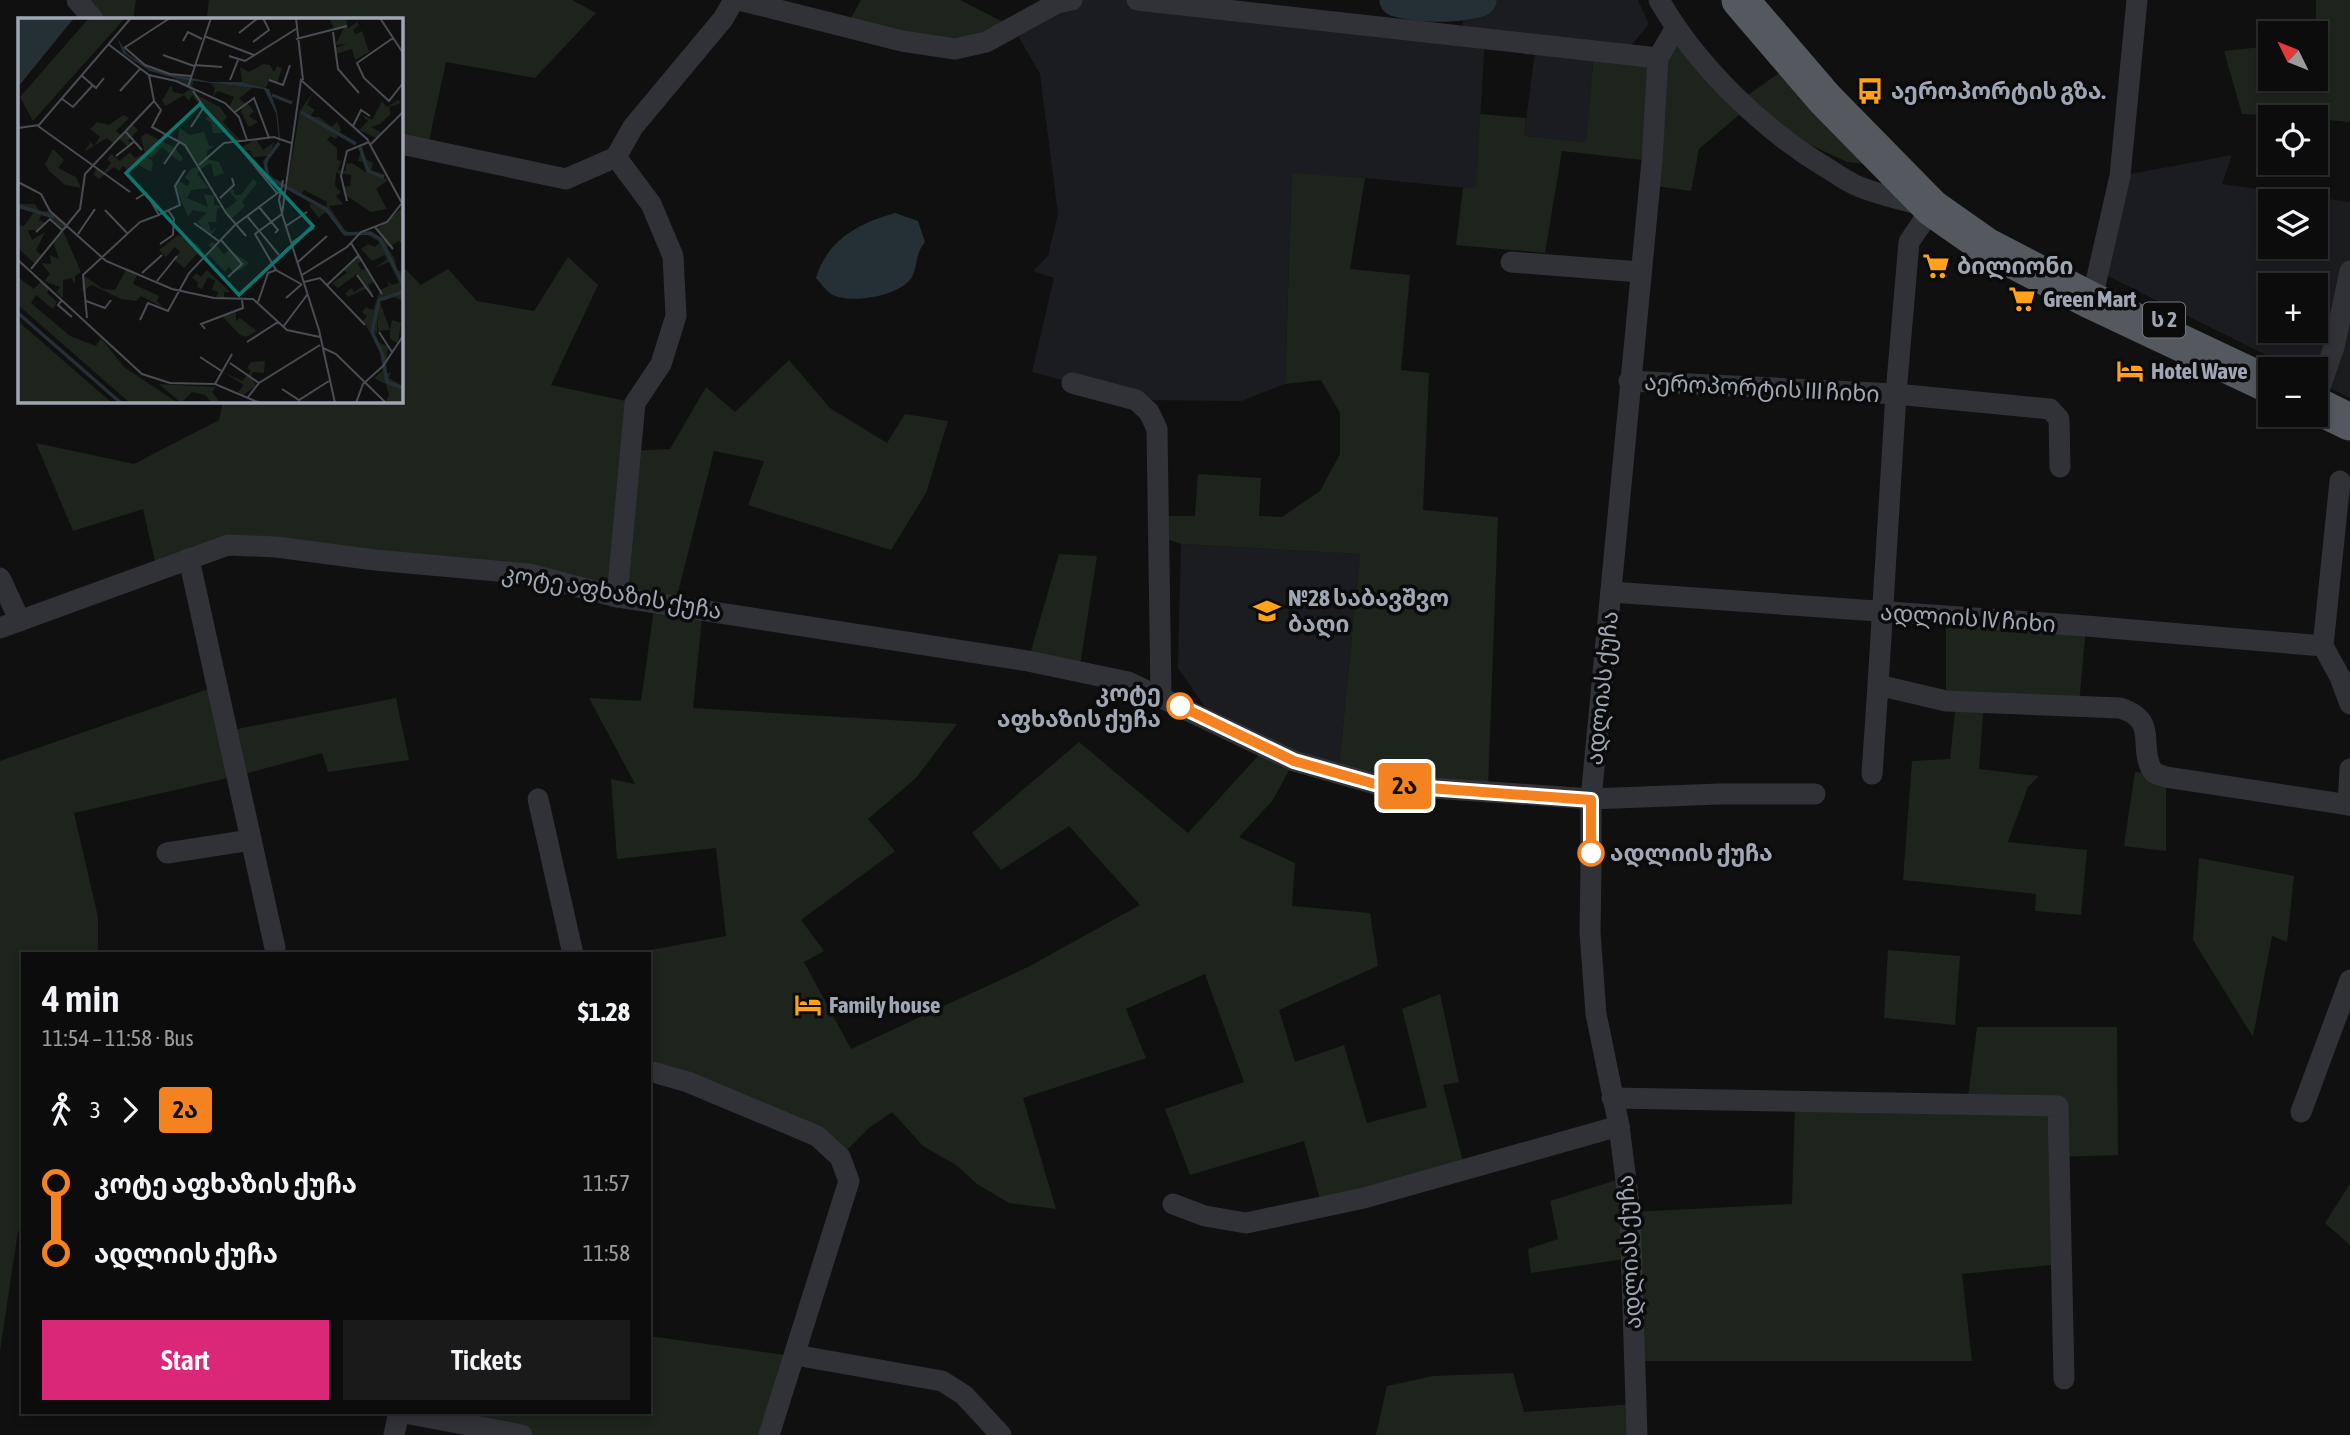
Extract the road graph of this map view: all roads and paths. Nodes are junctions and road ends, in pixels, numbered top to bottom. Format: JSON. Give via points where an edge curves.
{"nodes":[{"id":1,"x":77,"y":0,"type":"edge"},
{"id":2,"x":737,"y":0,"type":"edge"},
{"id":3,"x":1072,"y":0,"type":"edge"},
{"id":4,"x":1137,"y":0,"type":"edge"},
{"id":5,"x":1659,"y":0,"type":"edge"},
{"id":6,"x":1740,"y":0,"type":"edge"},
{"id":7,"x":1760,"y":0,"type":"edge"},
{"id":8,"x":2137,"y":0,"type":"edge"},
{"id":9,"x":92,"y":18,"type":"edge"},
{"id":10,"x":1675,"y":29,"type":"junction"},
{"id":11,"x":1658,"y":58,"type":"junction"},
{"id":12,"x":402,"y":144,"type":"edge"},
{"id":13,"x":616,"y":157,"type":"junction"},
{"id":14,"x":1894,"y":161,"type":"junction"},
{"id":15,"x":1858,"y":187,"type":"junction"},
{"id":16,"x":1932,"y":208,"type":"junction"},
{"id":17,"x":1511,"y":262,"type":"dead end"},
{"id":18,"x":2350,"y":271,"type":"edge"},
{"id":19,"x":1640,"y":272,"type":"junction"},
{"id":20,"x":2095,"y":286,"type":"junction"},
{"id":21,"x":2328,"y":363,"type":"edge"},
{"id":22,"x":2258,"y":364,"type":"edge"},
{"id":23,"x":2258,"y":379,"type":"edge"},
{"id":24,"x":1629,"y":382,"type":"junction"},
{"id":25,"x":1072,"y":383,"type":"dead end"},
{"id":26,"x":1896,"y":394,"type":"junction"},
{"id":27,"x":2328,"y":400,"type":"edge"},
{"id":28,"x":2328,"y":405,"type":"edge"},
{"id":29,"x":2350,"y":407,"type":"edge"},
{"id":30,"x":2350,"y":422,"type":"edge"},
{"id":31,"x":2060,"y":467,"type":"dead end"},
{"id":32,"x":2340,"y":481,"type":"dead end"},
{"id":33,"x":189,"y":559,"type":"junction"},
{"id":34,"x":0,"y":578,"type":"edge"},
{"id":35,"x":1611,"y":592,"type":"junction"},
{"id":36,"x":617,"y":597,"type":"junction"},
{"id":37,"x":1882,"y":612,"type":"junction"},
{"id":38,"x":10,"y":625,"type":"edge"},
{"id":39,"x":2323,"y":646,"type":"junction"},
{"id":40,"x":1878,"y":685,"type":"junction"},
{"id":41,"x":1161,"y":697,"type":"junction"},
{"id":42,"x":2350,"y":704,"type":"edge"},
{"id":43,"x":2350,"y":769,"type":"edge"},
{"id":44,"x":1872,"y":774,"type":"dead end"},
{"id":45,"x":1815,"y":794,"type":"dead end"},
{"id":46,"x":538,"y":799,"type":"dead end"},
{"id":47,"x":1591,"y":800,"type":"junction"},
{"id":48,"x":2349,"y":805,"type":"edge"},
{"id":49,"x":251,"y":840,"type":"junction"},
{"id":50,"x":167,"y":853,"type":"dead end"},
{"id":51,"x":275,"y":948,"type":"dead end"},
{"id":52,"x":573,"y":952,"type":"edge"},
{"id":53,"x":2350,"y":980,"type":"edge"},
{"id":54,"x":651,"y":1072,"type":"edge"},
{"id":55,"x":1612,"y":1098,"type":"junction"},
{"id":56,"x":2301,"y":1112,"type":"dead end"},
{"id":57,"x":1619,"y":1126,"type":"junction"},
{"id":58,"x":1173,"y":1204,"type":"dead end"},
{"id":59,"x":795,"y":1355,"type":"junction"},
{"id":60,"x":2064,"y":1379,"type":"dead end"},
{"id":61,"x":398,"y":1414,"type":"edge"},
{"id":62,"x":409,"y":1414,"type":"edge"},
{"id":63,"x":394,"y":1435,"type":"edge"},
{"id":64,"x":522,"y":1435,"type":"edge"},
{"id":65,"x":769,"y":1435,"type":"edge"},
{"id":66,"x":1001,"y":1435,"type":"edge"},
{"id":67,"x":1637,"y":1435,"type":"edge"}],
"edges":[{"from":1,"to":9,"type":"street"},
{"from":2,"to":3,"type":"street","via":[[902,41],[955,49],[986,42],[1057,3]]},
{"from":2,"to":13,"type":"street","via":[[633,127]]},
{"from":4,"to":11,"type":"street"},
{"from":5,"to":10,"type":"street"},
{"from":6,"to":14,"type":"highway","number":"ს 2","via":[[1825,99]]},
{"from":7,"to":14,"type":"highway","number":"ს 2"},
{"from":8,"to":20,"type":"street","via":[[2120,176]]},
{"from":10,"to":11,"type":"street","name":"ადლიას ქუჩა"},
{"from":10,"to":15,"type":"street","via":[[1747,107],[1804,154]]},
{"from":11,"to":19,"type":"street","name":"ადლიას ქუჩა"},
{"from":12,"to":13,"type":"street","via":[[566,179]]},
{"from":13,"to":36,"type":"street","via":[[651,204],[673,256],[676,316],[661,365],[635,403]]},
{"from":14,"to":15,"type":"street"},
{"from":14,"to":16,"type":"highway","number":"ს 2"},
{"from":14,"to":20,"type":"highway","number":"ს 2","via":[[1993,233]]},
{"from":15,"to":16,"type":"street"},
{"from":16,"to":23,"type":"highway","number":"ს 2","via":[[1986,246]]},
{"from":16,"to":26,"type":"street","name":"აეროპორტის III ჩიხი","via":[[1909,242]]},
{"from":17,"to":19,"type":"street"},
{"from":18,"to":21,"type":"street"},
{"from":19,"to":24,"type":"street","name":"ადლიას ქუჩა"},
{"from":20,"to":22,"type":"highway","number":"ს 2"},
{"from":24,"to":26,"type":"street","name":"აეროპორტის III ჩიხი"},
{"from":24,"to":35,"type":"street","name":"ადლიას ქუჩა"},
{"from":25,"to":41,"type":"street","via":[[1136,400],[1157,429]]},
{"from":26,"to":31,"type":"street","name":"აეროპორტის III ჩიხი","via":[[2050,409],[2059,419]]},
{"from":26,"to":37,"type":"street","name":"აეროპორტის III ჩიხი"},
{"from":27,"to":29,"type":"highway"},
{"from":28,"to":30,"type":"highway"},
{"from":32,"to":39,"type":"street"},
{"from":33,"to":36,"type":"street","name":"კოტე აფხაზის ქუჩა","via":[[228,545],[276,547],[529,574]]},
{"from":33,"to":38,"type":"street","name":"კოტე აფხაზის ქუჩა"},
{"from":33,"to":49,"type":"street"},
{"from":34,"to":38,"type":"street"},
{"from":35,"to":37,"type":"street","name":"ადლიის IV ჩიხი"},
{"from":35,"to":47,"type":"street","name":"ადლიას ქუჩა"},
{"from":36,"to":41,"type":"street","name":"კოტე აფხაზის ქუჩა","via":[[1028,661],[1128,682]]},
{"from":37,"to":39,"type":"street","name":"ადლიის IV ჩიხი"},
{"from":37,"to":40,"type":"street","name":"აეროპორტის III ჩიხი"},
{"from":39,"to":42,"type":"street"},
{"from":40,"to":44,"type":"street","name":"აეროპორტის III ჩიხი"},
{"from":40,"to":48,"type":"street","via":[[1947,701],[2120,708],[2142,721],[2146,756],[2154,773]]},
{"from":41,"to":47,"type":"street","name":"კოტე აფხაზის ქუჩა","via":[[1294,761],[1375,784]]},
{"from":43,"to":48,"type":"street"},
{"from":45,"to":47,"type":"street","name":"კოტე აფხაზის ქუჩა"},
{"from":46,"to":52,"type":"street"},
{"from":47,"to":55,"type":"street","name":"ადლიას ქუჩა","via":[[1590,932],[1596,1014]]},
{"from":49,"to":50,"type":"street"},
{"from":49,"to":51,"type":"street"},
{"from":53,"to":56,"type":"street"},
{"from":54,"to":59,"type":"street","via":[[688,1082],[817,1136],[840,1157],[849,1181]]},
{"from":55,"to":57,"type":"street","name":"ადლიას ქუჩა"},
{"from":55,"to":60,"type":"street","via":[[2058,1107]]},
{"from":57,"to":58,"type":"street","via":[[1364,1198],[1246,1223],[1205,1216]]},
{"from":57,"to":67,"type":"street","name":"ადლიას ქუჩა","via":[[1630,1212]]},
{"from":59,"to":65,"type":"street"},
{"from":59,"to":66,"type":"street","via":[[942,1381],[964,1395]]},
{"from":61,"to":63,"type":"street"},
{"from":62,"to":64,"type":"street"}]}
